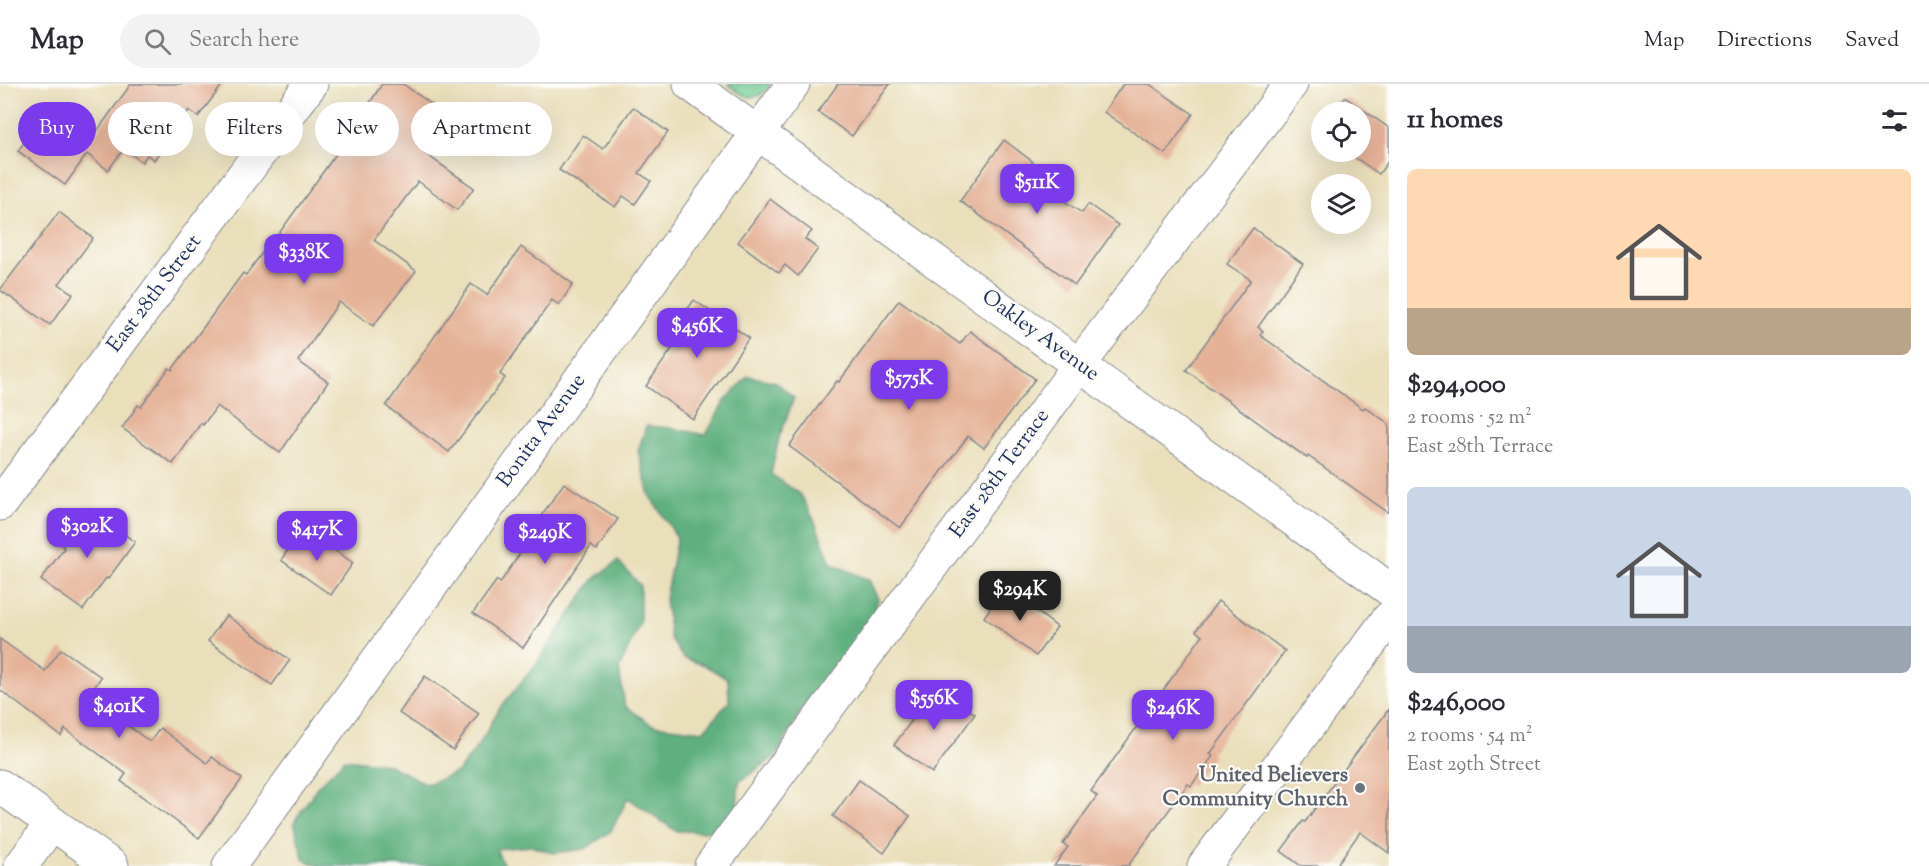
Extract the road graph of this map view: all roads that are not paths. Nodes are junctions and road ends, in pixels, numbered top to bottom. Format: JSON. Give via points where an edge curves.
{"nodes":[{"id":1,"x":310,"y":84,"type":"edge"},
{"id":2,"x":690,"y":84,"type":"edge"},
{"id":3,"x":793,"y":84,"type":"edge"},
{"id":4,"x":1291,"y":84,"type":"edge"},
{"id":5,"x":757,"y":133,"type":"junction"},
{"id":6,"x":1080,"y":364,"type":"junction"},
{"id":7,"x":0,"y":504,"type":"edge"},
{"id":8,"x":1389,"y":589,"type":"edge"},
{"id":9,"x":1389,"y":618,"type":"edge"},
{"id":10,"x":0,"y":786,"type":"edge"},
{"id":11,"x":52,"y":823,"type":"junction"},
{"id":12,"x":21,"y":866,"type":"edge"},
{"id":13,"x":112,"y":866,"type":"edge"},
{"id":14,"x":229,"y":866,"type":"edge"},
{"id":15,"x":711,"y":866,"type":"edge"},
{"id":16,"x":1204,"y":866,"type":"edge"}],
"edges":[{"from":1,"to":7,"type":"street","name":"East 28th Street"},
{"from":2,"to":5,"type":"street","name":"Oakley Avenue"},
{"from":3,"to":5,"type":"street","name":"Bonita Avenue"},
{"from":4,"to":6,"type":"street","name":"East 28th Terrace"},
{"from":5,"to":6,"type":"street","name":"Oakley Avenue"},
{"from":5,"to":14,"type":"street","name":"Bonita Avenue"},
{"from":6,"to":8,"type":"street","name":"Oakley Avenue"},
{"from":6,"to":15,"type":"street","name":"East 28th Terrace"},
{"from":9,"to":16,"type":"street"},
{"from":10,"to":11,"type":"street"},
{"from":11,"to":12,"type":"street"},
{"from":11,"to":13,"type":"street"}]}
